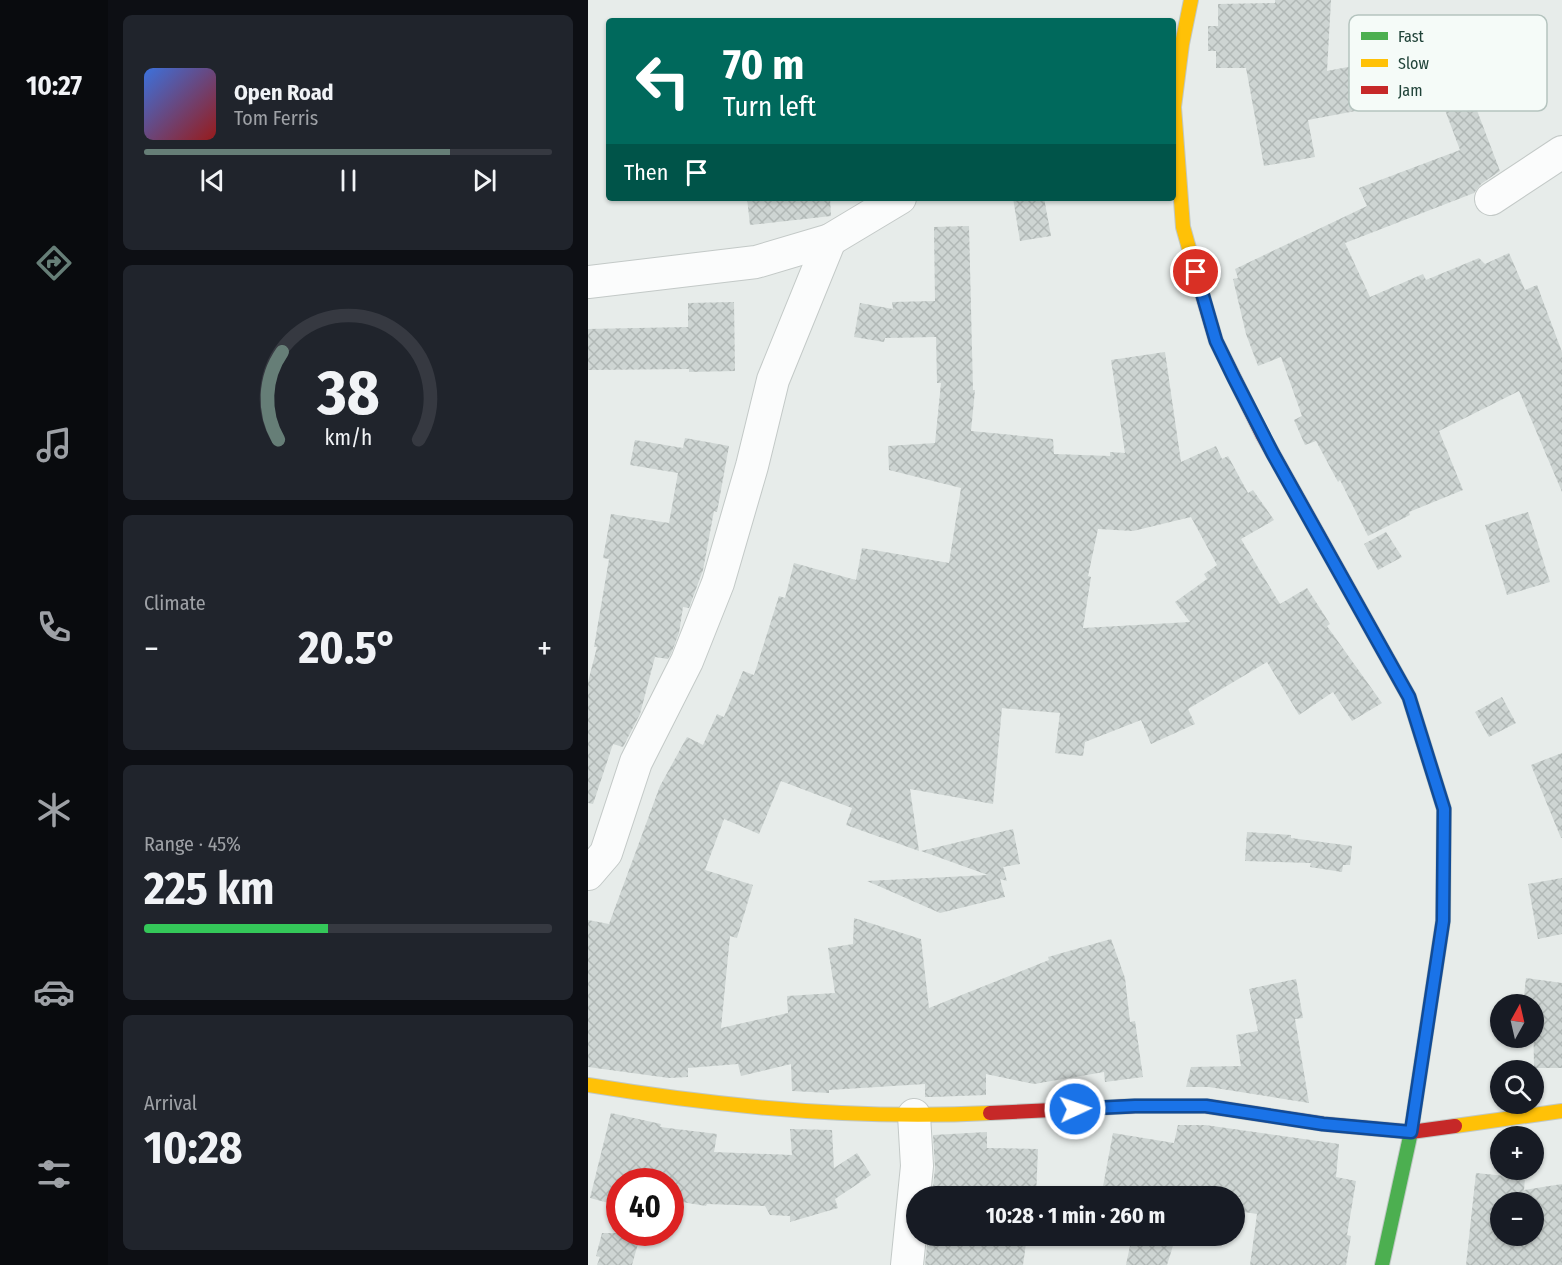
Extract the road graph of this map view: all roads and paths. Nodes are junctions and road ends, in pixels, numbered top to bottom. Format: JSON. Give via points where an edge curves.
{"nodes":[{"id":1,"x":1191,"y":0,"type":"edge"},
{"id":2,"x":1177,"y":46,"type":"edge"},
{"id":3,"x":1176,"y":66,"type":"edge"},
{"id":4,"x":1176,"y":134,"type":"edge"},
{"id":5,"x":1562,"y":152,"type":"edge"},
{"id":6,"x":1491,"y":199,"type":"dead end"},
{"id":7,"x":895,"y":201,"type":"edge"},
{"id":8,"x":830,"y":240,"type":"junction"},
{"id":9,"x":588,"y":282,"type":"edge"},
{"id":10,"x":588,"y":874,"type":"edge"},
{"id":11,"x":588,"y":1085,"type":"edge"},
{"id":12,"x":1562,"y":1111,"type":"edge"},
{"id":13,"x":914,"y":1115,"type":"junction"},
{"id":14,"x":1411,"y":1132,"type":"junction"},
{"id":15,"x":907,"y":1265,"type":"edge"},
{"id":16,"x":1382,"y":1265,"type":"edge"}],
"edges":[{"from":1,"to":2,"type":"street"},
{"from":2,"to":3,"type":"street"},
{"from":4,"to":14,"type":"street","via":[[1183,227],[1216,341],[1262,434],[1409,697],[1444,809],[1443,921]]},
{"from":5,"to":6,"type":"street"},
{"from":7,"to":8,"type":"street"},
{"from":8,"to":9,"type":"street","via":[[756,262]]},
{"from":8,"to":10,"type":"street","via":[[773,380],[714,593],[687,661],[636,762],[606,853]]},
{"from":11,"to":13,"type":"street","via":[[773,1109]]},
{"from":12,"to":14,"type":"street"},
{"from":13,"to":14,"type":"street","via":[[1206,1106],[1323,1124]]},
{"from":13,"to":15,"type":"street","via":[[917,1166]]},
{"from":14,"to":16,"type":"street"}]}
